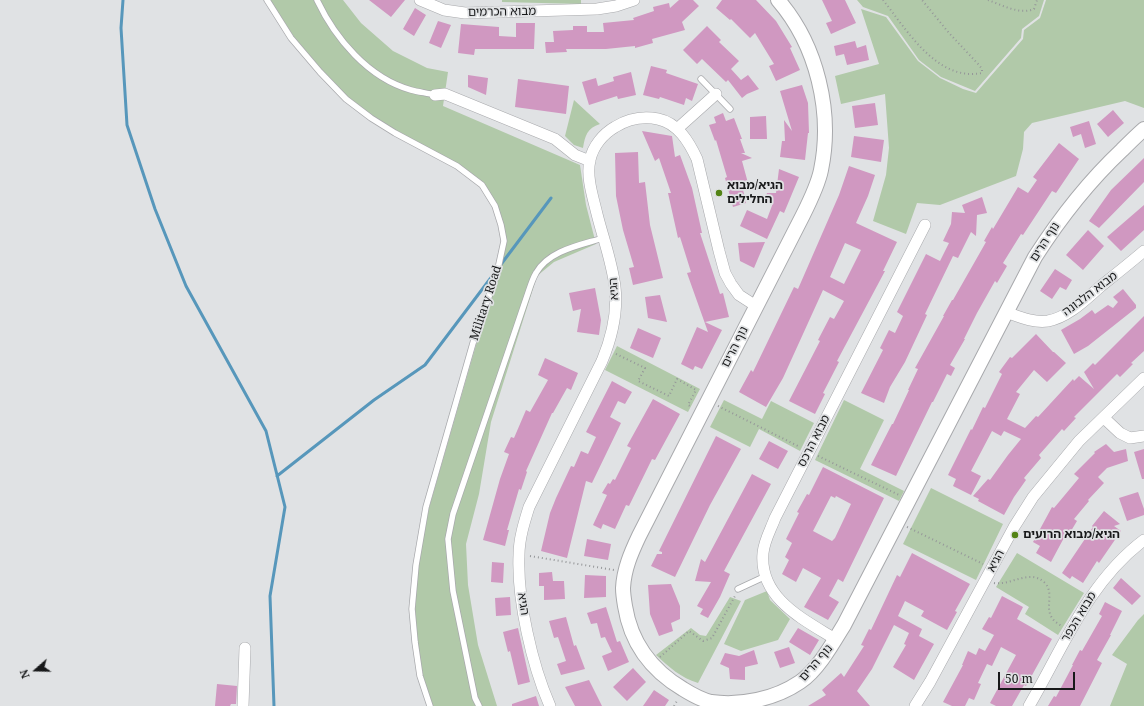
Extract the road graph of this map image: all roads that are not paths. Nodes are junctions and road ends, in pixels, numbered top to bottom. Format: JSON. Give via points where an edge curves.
{"nodes":[{"id":1,"x":267,"y":0,"type":"edge"},
{"id":2,"x":317,"y":0,"type":"edge"},
{"id":3,"x":420,"y":0,"type":"edge"},
{"id":4,"x":634,"y":0,"type":"edge"},
{"id":5,"x":778,"y":0,"type":"edge"},
{"id":6,"x":701,"y":79,"type":"dead end"},
{"id":7,"x":716,"y":94,"type":"junction"},
{"id":8,"x":435,"y":95,"type":"joint"},
{"id":9,"x":730,"y":109,"type":"dead end"},
{"id":10,"x":677,"y":129,"type":"junction"},
{"id":11,"x":1144,"y":129,"type":"edge"},
{"id":12,"x":590,"y":161,"type":"junction"},
{"id":13,"x":925,"y":225,"type":"dead end"},
{"id":14,"x":604,"y":238,"type":"junction"},
{"id":15,"x":1144,"y":251,"type":"edge"},
{"id":16,"x":756,"y":306,"type":"junction"},
{"id":17,"x":1006,"y":312,"type":"junction"},
{"id":18,"x":1144,"y":378,"type":"edge"},
{"id":19,"x":1104,"y":418,"type":"junction"},
{"id":20,"x":1144,"y":436,"type":"edge"},
{"id":21,"x":1144,"y":540,"type":"edge"},
{"id":22,"x":766,"y":576,"type":"junction"},
{"id":23,"x":738,"y":590,"type":"road end"},
{"id":24,"x":835,"y":639,"type":"junction"},
{"id":25,"x":245,"y":648,"type":"dead end"},
{"id":26,"x":244,"y":706,"type":"edge"},
{"id":27,"x":430,"y":706,"type":"edge"},
{"id":28,"x":478,"y":706,"type":"edge"},
{"id":29,"x":550,"y":706,"type":"edge"},
{"id":30,"x":915,"y":706,"type":"edge"},
{"id":31,"x":1029,"y":706,"type":"edge"}],
"edges":[{"from":1,"to":27,"type":"lane","name":"Military Road","via":[[292,38],[346,99],[377,122],[457,166],[482,185],[495,206],[501,226],[504,241],[497,273],[473,343],[426,507],[416,566],[412,609],[415,642],[420,676]]},
{"from":2,"to":8,"type":"lane","via":[[336,33],[368,66],[386,79],[410,90]]},
{"from":3,"to":4,"type":"street","name":"מבוא הכרמים","via":[[444,10],[465,13],[597,9]]},
{"from":5,"to":16,"type":"street","name":"נוף הרים","via":[[792,19],[814,66],[824,111],[824,150],[821,171],[812,195]]},
{"from":6,"to":7,"type":"lane"},
{"from":7,"to":9,"type":"lane"},
{"from":7,"to":10,"type":"street"},
{"from":8,"to":12,"type":"street","via":[[445,94],[555,139],[575,155]]},
{"from":10,"to":12,"type":"street","name":"הגיא","via":[[662,120],[650,118],[626,121],[604,135],[594,148]]},
{"from":10,"to":16,"type":"street","name":"הגיא","via":[[697,159],[719,251],[731,284],[739,294]]},
{"from":11,"to":17,"type":"street","name":"נוף הרים","via":[[1087,186],[1050,233]]},
{"from":12,"to":14,"type":"street","name":"הגיא","via":[[592,196]]},
{"from":13,"to":22,"type":"street","name":"מבוא הרכס","via":[[775,518],[763,552]]},
{"from":14,"to":28,"type":"lane","via":[[561,251],[542,264],[536,273],[528,290],[453,514],[448,539],[453,591]]},
{"from":14,"to":29,"type":"street","name":"הגיא","via":[[615,288],[614,323],[607,349],[593,381],[529,508],[519,554],[519,577],[525,620],[538,672]]},
{"from":15,"to":17,"type":"street","name":"מבוא הלבונה","via":[[1064,315],[1036,321]]},
{"from":16,"to":24,"type":"street","name":"נוף הרים","via":[[629,557],[623,589],[630,630],[651,664],[672,682],[710,702],[751,702],[785,691],[802,681],[828,652]]},
{"from":17,"to":24,"type":"street","name":"נוף הרים"},
{"from":18,"to":19,"type":"street","name":"הגיא"},
{"from":19,"to":20,"type":"street","via":[[1120,433],[1130,438]]},
{"from":19,"to":30,"type":"street","name":"הגיא","via":[[1079,441],[1033,497]]},
{"from":21,"to":31,"type":"street","name":"מבוא הכפר","via":[[1130,551],[1094,590]]},
{"from":22,"to":23,"type":"lane"},
{"from":22,"to":24,"type":"street","name":"מבוא הרכס","via":[[775,595],[786,607]]},
{"from":25,"to":26,"type":"street"}]}
